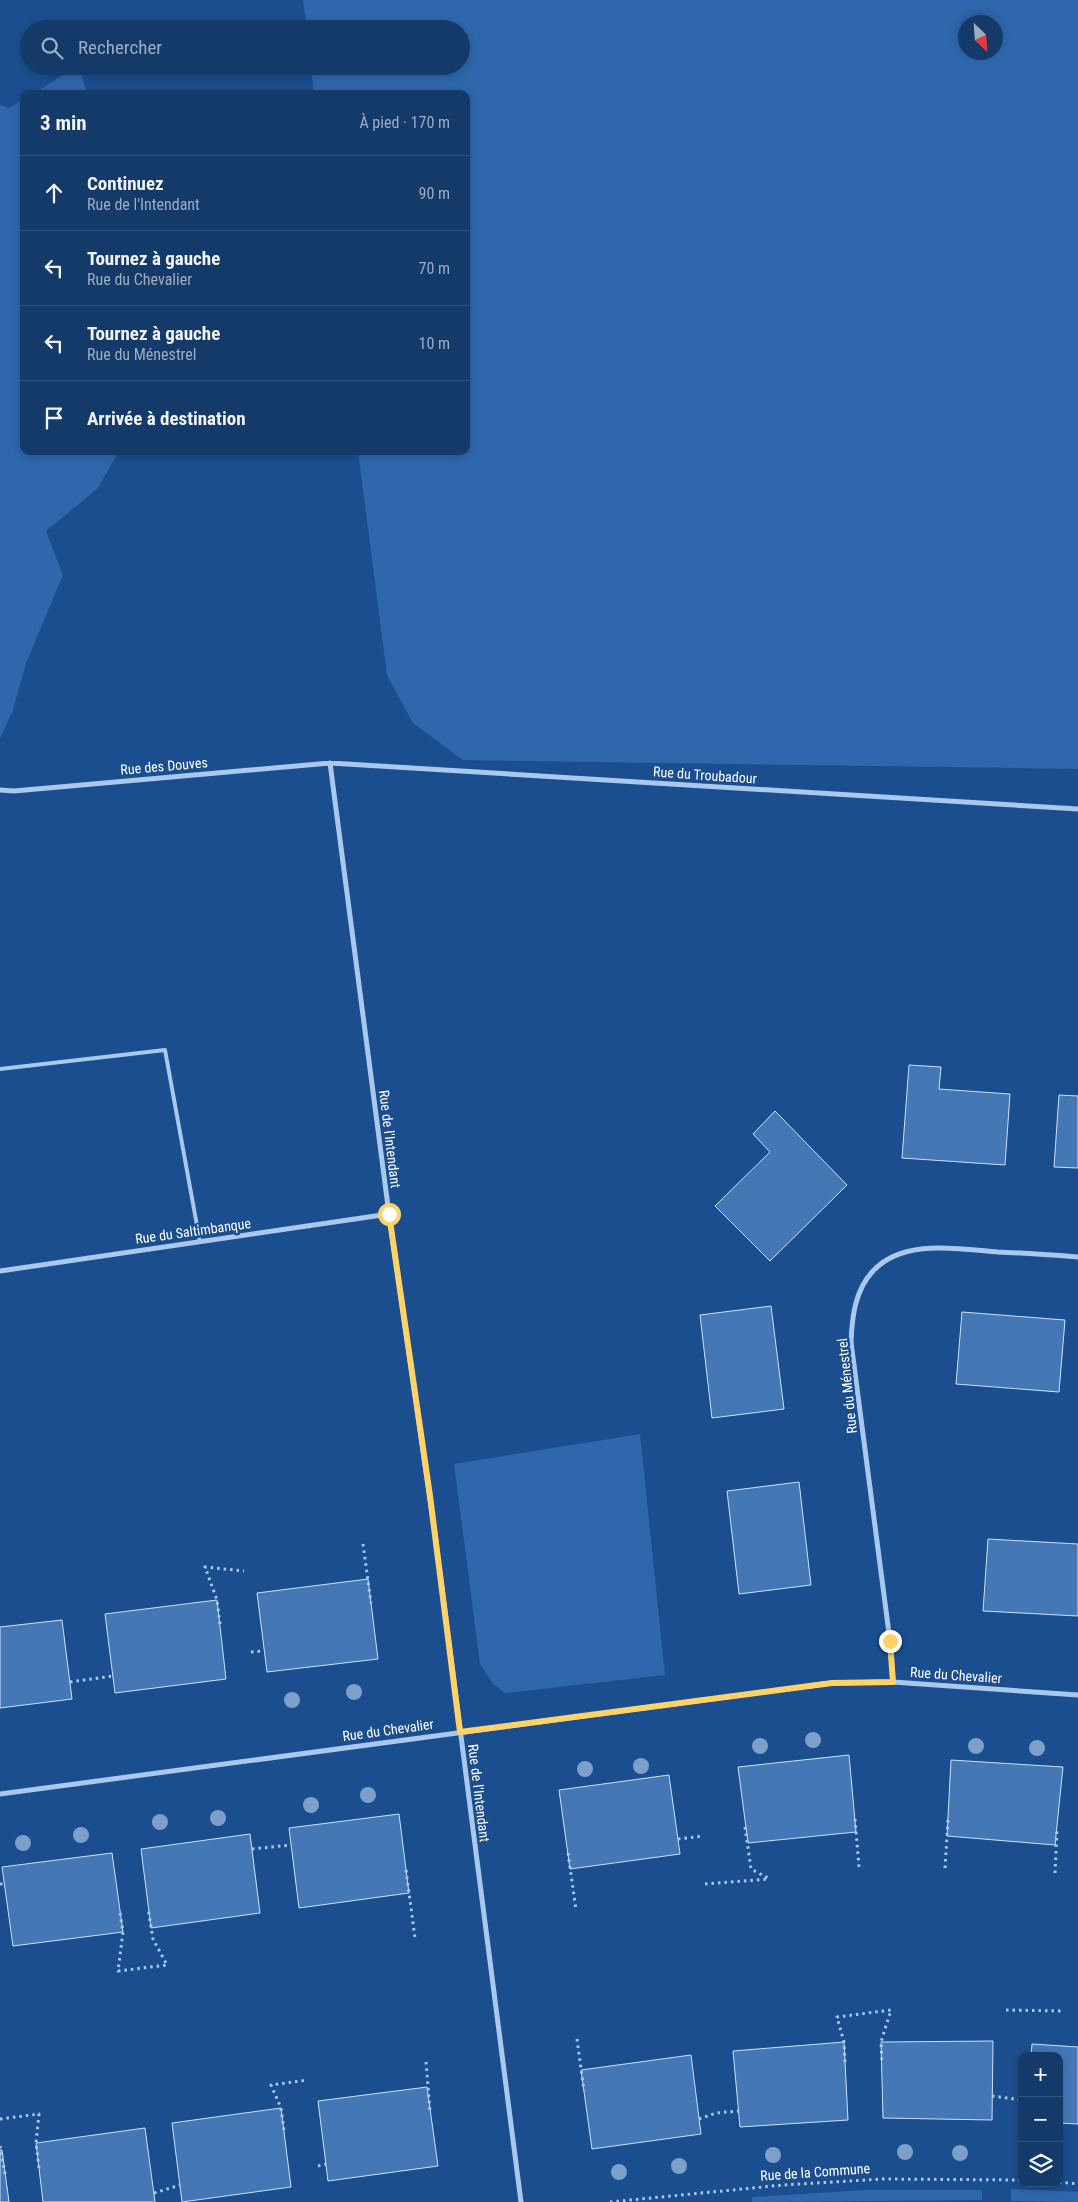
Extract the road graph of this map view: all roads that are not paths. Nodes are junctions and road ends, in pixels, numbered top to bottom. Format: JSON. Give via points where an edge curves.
{"nodes":[{"id":1,"x":330,"y":763,"type":"junction"},
{"id":2,"x":0,"y":790,"type":"edge"},
{"id":3,"x":1078,"y":809,"type":"edge"},
{"id":4,"x":0,"y":1069,"type":"edge"},
{"id":5,"x":389,"y":1214,"type":"junction"},
{"id":6,"x":200,"y":1242,"type":"junction"},
{"id":7,"x":1078,"y":1257,"type":"edge"},
{"id":8,"x":0,"y":1271,"type":"edge"},
{"id":9,"x":893,"y":1682,"type":"junction"},
{"id":10,"x":1078,"y":1695,"type":"edge"},
{"id":11,"x":460,"y":1732,"type":"junction"},
{"id":12,"x":0,"y":1794,"type":"edge"},
{"id":13,"x":521,"y":2202,"type":"edge"}],
"edges":[{"from":1,"to":2,"type":"street","name":"Rue des Douves"},
{"from":1,"to":3,"type":"street","name":"Rue du Troubadour"},
{"from":1,"to":5,"type":"street","name":"Rue de l'Intendant"},
{"from":4,"to":6,"type":"lane","via":[[164,1050]]},
{"from":5,"to":6,"type":"street","name":"Rue du Saltimbanque"},
{"from":5,"to":11,"type":"street","name":"Rue de l'Intendant"},
{"from":6,"to":8,"type":"street","name":"Rue du Saltimbanque"},
{"from":7,"to":9,"type":"street","name":"Rue du Ménestrel","via":[[939,1248],[916,1250],[894,1256],[873,1270],[862,1288],[852,1313],[851,1342]]},
{"from":9,"to":10,"type":"street","name":"Rue du Chevalier"},
{"from":9,"to":11,"type":"street","name":"Rue du Chevalier","via":[[832,1683]]},
{"from":11,"to":12,"type":"street","name":"Rue du Chevalier"},
{"from":11,"to":13,"type":"street","name":"Rue de l'Intendant"}]}
